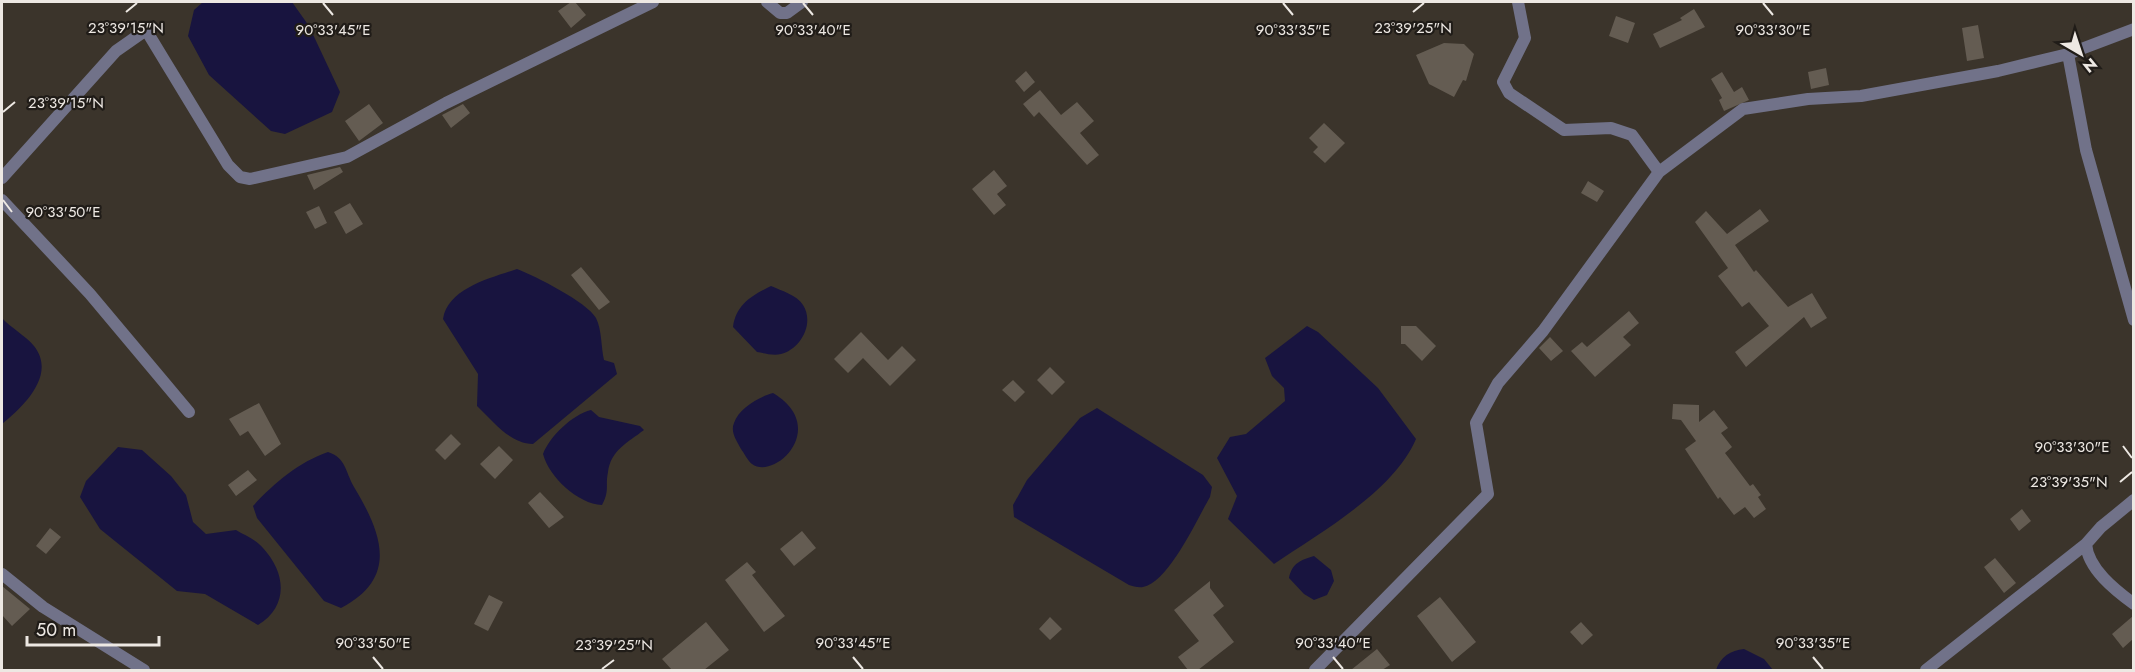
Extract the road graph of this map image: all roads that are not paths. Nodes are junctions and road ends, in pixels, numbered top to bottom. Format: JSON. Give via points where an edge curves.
{"nodes":[{"id":1,"x":653,"y":2,"type":"edge"},
{"id":2,"x":767,"y":2,"type":"edge"},
{"id":3,"x":802,"y":2,"type":"edge"},
{"id":4,"x":1518,"y":2,"type":"edge"},
{"id":5,"x":2133,"y":29,"type":"edge"},
{"id":6,"x":2068,"y":54,"type":"junction"},
{"id":7,"x":1659,"y":172,"type":"junction"},
{"id":8,"x":2,"y":178,"type":"edge"},
{"id":9,"x":2,"y":200,"type":"edge"},
{"id":10,"x":2133,"y":320,"type":"edge"},
{"id":11,"x":189,"y":412,"type":"dead end"},
{"id":12,"x":2133,"y":501,"type":"edge"},
{"id":13,"x":2086,"y":544,"type":"junction"},
{"id":14,"x":2,"y":574,"type":"edge"},
{"id":15,"x":2133,"y":604,"type":"edge"},
{"id":16,"x":144,"y":670,"type":"edge"},
{"id":17,"x":1316,"y":670,"type":"edge"},
{"id":18,"x":1926,"y":670,"type":"edge"}],
"edges":[{"from":1,"to":8,"type":"street","via":[[446,103],[347,157],[250,179],[240,177],[228,165],[146,30],[116,51]]},
{"from":2,"to":3,"type":"street","via":[[780,13],[787,13]]},
{"from":4,"to":7,"type":"street","via":[[1525,38],[1503,82],[1509,93],[1564,130],[1611,128],[1632,135]]},
{"from":5,"to":6,"type":"street"},
{"from":6,"to":7,"type":"street","via":[[1861,96],[1743,109]]},
{"from":6,"to":10,"type":"street","via":[[2086,150]]},
{"from":7,"to":17,"type":"street","via":[[1543,331],[1498,383],[1476,423],[1488,494]]},
{"from":9,"to":11,"type":"street","via":[[90,294]]},
{"from":12,"to":13,"type":"street"},
{"from":13,"to":15,"type":"street","via":[[2087,556],[2115,590]]},
{"from":13,"to":18,"type":"street"},
{"from":14,"to":16,"type":"street","via":[[43,607]]}]}
